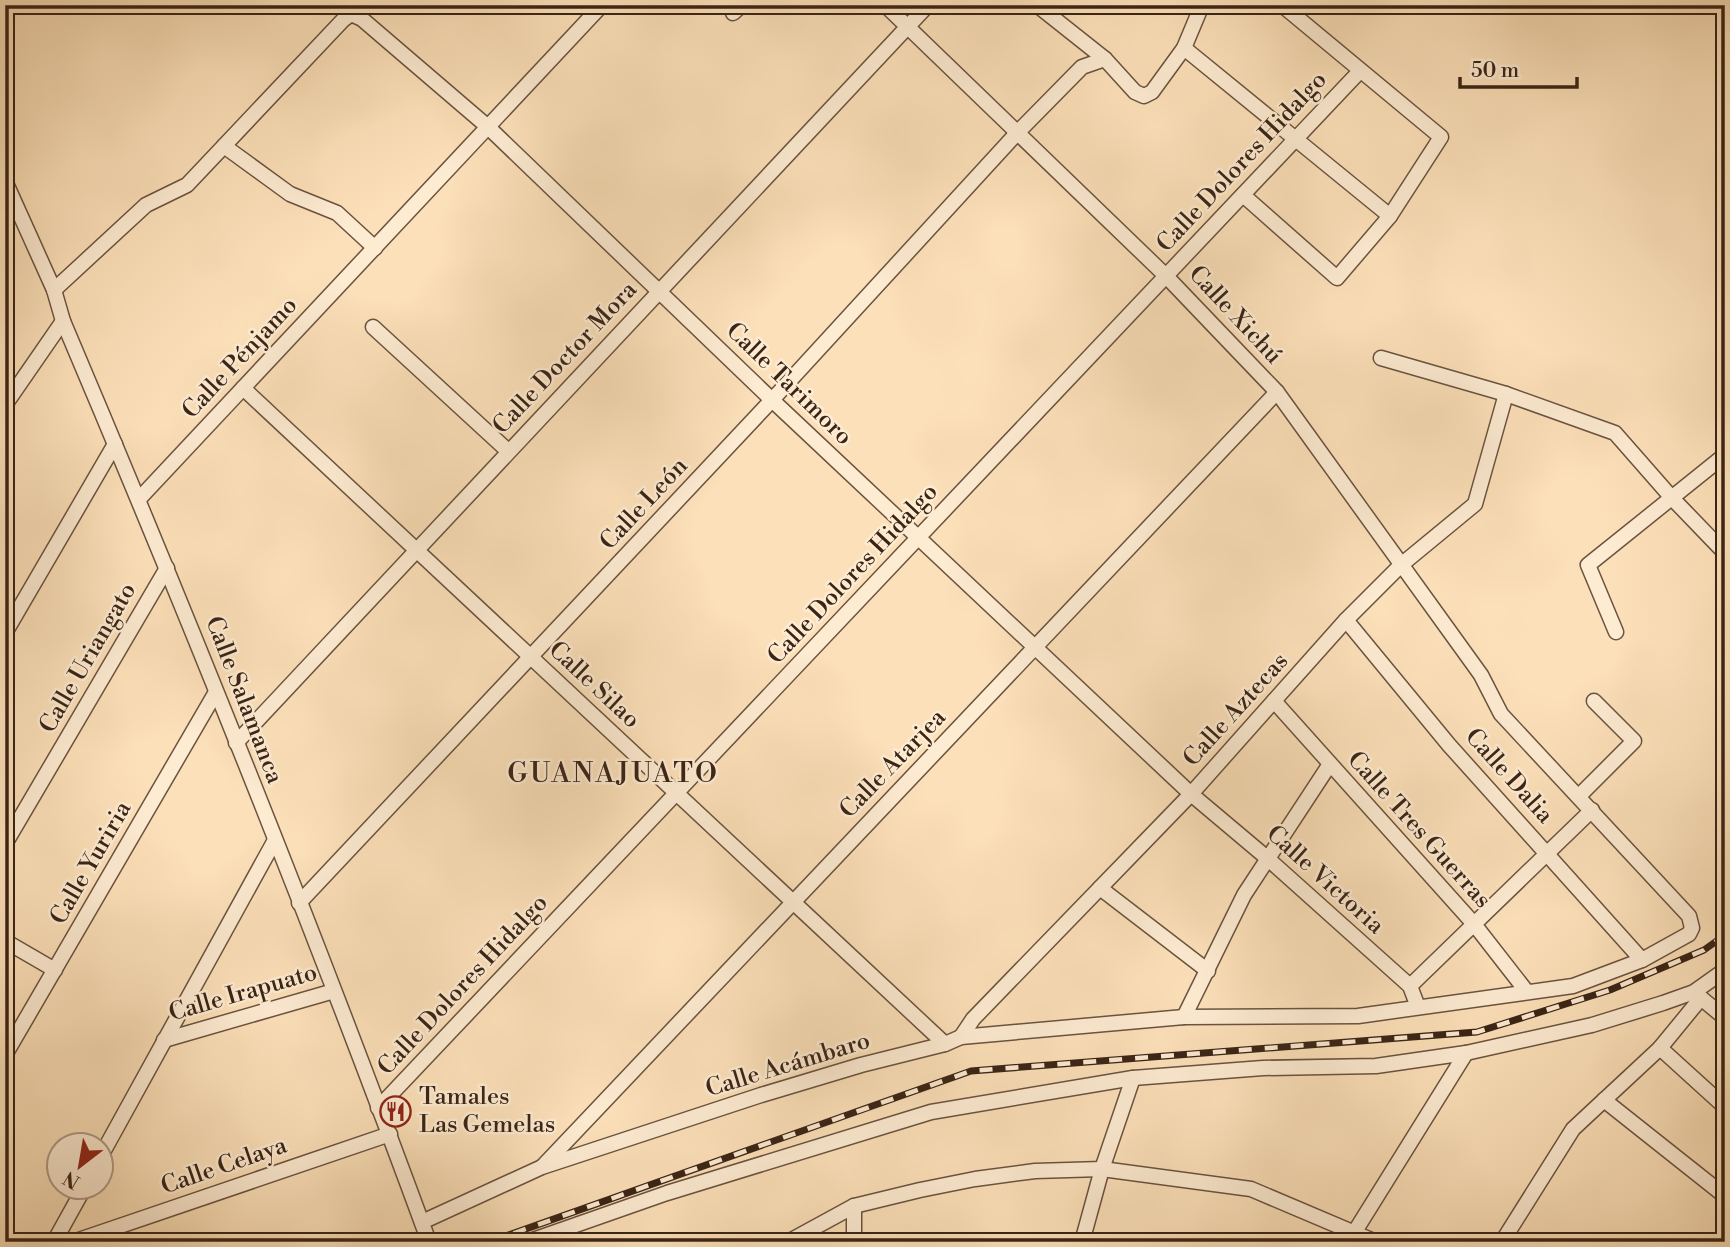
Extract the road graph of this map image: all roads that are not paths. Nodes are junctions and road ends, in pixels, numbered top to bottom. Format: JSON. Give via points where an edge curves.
{"nodes":[{"id":1,"x":602,"y":5,"type":"edge"},
{"id":2,"x":885,"y":5,"type":"edge"},
{"id":3,"x":928,"y":5,"type":"edge"},
{"id":4,"x":1037,"y":5,"type":"edge"},
{"id":5,"x":1202,"y":5,"type":"edge"},
{"id":6,"x":1282,"y":5,"type":"edge"},
{"id":7,"x":906,"y":28,"type":"junction"},
{"id":8,"x":1184,"y":48,"type":"junction"},
{"id":9,"x":1105,"y":59,"type":"junction"},
{"id":10,"x":1360,"y":71,"type":"junction"},
{"id":11,"x":488,"y":127,"type":"junction"},
{"id":12,"x":1017,"y":132,"type":"junction"},
{"id":13,"x":1296,"y":138,"type":"junction"},
{"id":14,"x":224,"y":146,"type":"junction"},
{"id":15,"x":5,"y":181,"type":"edge"},
{"id":16,"x":1242,"y":195,"type":"junction"},
{"id":17,"x":1390,"y":216,"type":"junction"},
{"id":18,"x":374,"y":248,"type":"junction"},
{"id":19,"x":1166,"y":275,"type":"junction"},
{"id":20,"x":54,"y":290,"type":"junction"},
{"id":21,"x":659,"y":291,"type":"junction"},
{"id":22,"x":64,"y":321,"type":"junction"},
{"id":23,"x":373,"y":327,"type":"dead end"},
{"id":24,"x":1381,"y":358,"type":"dead end"},
{"id":25,"x":243,"y":388,"type":"junction"},
{"id":26,"x":1277,"y":392,"type":"junction"},
{"id":27,"x":1506,"y":394,"type":"junction"},
{"id":28,"x":772,"y":400,"type":"junction"},
{"id":29,"x":5,"y":405,"type":"edge"},
{"id":30,"x":115,"y":444,"type":"junction"},
{"id":31,"x":508,"y":451,"type":"junction"},
{"id":32,"x":1725,"y":455,"type":"edge"},
{"id":33,"x":1672,"y":498,"type":"junction"},
{"id":34,"x":139,"y":499,"type":"junction"},
{"id":35,"x":918,"y":537,"type":"junction"},
{"id":36,"x":416,"y":551,"type":"junction"},
{"id":37,"x":1725,"y":553,"type":"edge"},
{"id":38,"x":1401,"y":565,"type":"junction"},
{"id":39,"x":167,"y":568,"type":"junction"},
{"id":40,"x":1346,"y":621,"type":"junction"},
{"id":41,"x":1616,"y":632,"type":"dead end"},
{"id":42,"x":5,"y":633,"type":"edge"},
{"id":43,"x":1035,"y":647,"type":"junction"},
{"id":44,"x":531,"y":658,"type":"junction"},
{"id":45,"x":216,"y":692,"type":"junction"},
{"id":46,"x":1274,"y":701,"type":"junction"},
{"id":47,"x":1594,"y":701,"type":"dead end"},
{"id":48,"x":236,"y":743,"type":"junction"},
{"id":49,"x":1330,"y":764,"type":"junction"},
{"id":50,"x":676,"y":793,"type":"junction"},
{"id":51,"x":1191,"y":794,"type":"junction"},
{"id":52,"x":1579,"y":796,"type":"junction"},
{"id":53,"x":1592,"y":810,"type":"junction"},
{"id":54,"x":275,"y":840,"type":"junction"},
{"id":55,"x":5,"y":844,"type":"edge"},
{"id":56,"x":1548,"y":853,"type":"junction"},
{"id":57,"x":1267,"y":858,"type":"junction"},
{"id":58,"x":1100,"y":888,"type":"junction"},
{"id":59,"x":793,"y":902,"type":"junction"},
{"id":60,"x":299,"y":903,"type":"junction"},
{"id":61,"x":1689,"y":916,"type":"joint"},
{"id":62,"x":1474,"y":924,"type":"junction"},
{"id":63,"x":5,"y":941,"type":"edge"},
{"id":64,"x":1642,"y":960,"type":"junction"},
{"id":65,"x":55,"y":970,"type":"junction"},
{"id":66,"x":1725,"y":970,"type":"edge"},
{"id":67,"x":1208,"y":971,"type":"junction"},
{"id":68,"x":1410,"y":986,"type":"junction"},
{"id":69,"x":334,"y":991,"type":"junction"},
{"id":70,"x":1527,"y":992,"type":"junction"},
{"id":71,"x":1698,"y":995,"type":"junction"},
{"id":72,"x":1418,"y":1007,"type":"junction"},
{"id":73,"x":1184,"y":1017,"type":"junction"},
{"id":74,"x":1725,"y":1018,"type":"edge"},
{"id":75,"x":961,"y":1037,"type":"junction"},
{"id":76,"x":163,"y":1040,"type":"junction"},
{"id":77,"x":945,"y":1044,"type":"junction"},
{"id":78,"x":1660,"y":1048,"type":"junction"},
{"id":79,"x":1466,"y":1053,"type":"junction"},
{"id":80,"x":5,"y":1055,"type":"edge"},
{"id":81,"x":1133,"y":1078,"type":"junction"},
{"id":82,"x":1604,"y":1100,"type":"junction"},
{"id":83,"x":1725,"y":1107,"type":"edge"},
{"id":84,"x":378,"y":1108,"type":"junction"},
{"id":85,"x":114,"y":1132,"type":"edge"},
{"id":86,"x":390,"y":1134,"type":"junction"},
{"id":87,"x":542,"y":1167,"type":"junction"},
{"id":88,"x":1101,"y":1169,"type":"junction"},
{"id":89,"x":1725,"y":1196,"type":"edge"},
{"id":90,"x":76,"y":1202,"type":"edge"},
{"id":91,"x":854,"y":1206,"type":"junction"},
{"id":92,"x":422,"y":1222,"type":"junction"},
{"id":93,"x":1354,"y":1233,"type":"junction"},
{"id":94,"x":1373,"y":1241,"type":"edge"},
{"id":95,"x":54,"y":1242,"type":"edge"},
{"id":96,"x":74,"y":1242,"type":"edge"},
{"id":97,"x":429,"y":1242,"type":"edge"},
{"id":98,"x":527,"y":1242,"type":"edge"},
{"id":99,"x":788,"y":1242,"type":"edge"},
{"id":100,"x":854,"y":1242,"type":"edge"},
{"id":101,"x":1082,"y":1242,"type":"edge"},
{"id":102,"x":1502,"y":1242,"type":"edge"}],
"edges":[{"from":1,"to":11,"type":"street","name":"Calle Pénjamo"},
{"from":2,"to":7,"type":"street","name":"Calle Xichú"},
{"from":3,"to":7,"type":"street","name":"Calle Doctor Mora"},
{"from":4,"to":9,"type":"street"},
{"from":5,"to":8,"type":"street"},
{"from":6,"to":10,"type":"street"},
{"from":7,"to":12,"type":"street","name":"Calle Xichú"},
{"from":7,"to":21,"type":"street","name":"Calle Doctor Mora"},
{"from":8,"to":9,"type":"street","via":[[1152,92],[1144,96]]},
{"from":8,"to":13,"type":"street"},
{"from":9,"to":12,"type":"street","name":"Calle León","via":[[1082,66]]},
{"from":10,"to":13,"type":"street","name":"Calle Dolores Hidalgo"},
{"from":10,"to":17,"type":"street","via":[[1441,137]]},
{"from":11,"to":14,"type":"street","name":"Calle Tarimoro","via":[[362,19],[351,15]]},
{"from":11,"to":18,"type":"street","name":"Calle Pénjamo"},
{"from":11,"to":21,"type":"street","name":"Calle Tarimoro"},
{"from":12,"to":19,"type":"street","name":"Calle Xichú"},
{"from":12,"to":28,"type":"street","name":"Calle León"},
{"from":13,"to":16,"type":"street","name":"Calle Dolores Hidalgo"},
{"from":13,"to":17,"type":"street"},
{"from":14,"to":18,"type":"street","via":[[290,194],[337,213]]},
{"from":14,"to":20,"type":"street","via":[[187,185],[146,205]]},
{"from":15,"to":20,"type":"street","name":"Calle Salamanca"},
{"from":16,"to":17,"type":"street","via":[[1337,278]]},
{"from":16,"to":19,"type":"street","name":"Calle Dolores Hidalgo"},
{"from":18,"to":25,"type":"street","name":"Calle Pénjamo"},
{"from":19,"to":26,"type":"street","name":"Calle Xichú"},
{"from":19,"to":35,"type":"street","name":"Calle Dolores Hidalgo"},
{"from":20,"to":22,"type":"street","name":"Calle Salamanca"},
{"from":21,"to":28,"type":"street","name":"Calle Tarimoro"},
{"from":21,"to":31,"type":"street","name":"Calle Doctor Mora"},
{"from":22,"to":29,"type":"street"},
{"from":22,"to":30,"type":"street","name":"Calle Salamanca"},
{"from":23,"to":31,"type":"street"},
{"from":24,"to":27,"type":"street"},
{"from":25,"to":34,"type":"street","name":"Calle Pénjamo"},
{"from":25,"to":36,"type":"street","name":"Calle Silao"},
{"from":26,"to":38,"type":"street","name":"Calle Xichú"},
{"from":26,"to":43,"type":"street","name":"Calle Atarjea"},
{"from":27,"to":33,"type":"street","via":[[1615,433]]},
{"from":27,"to":38,"type":"street","name":"Calle Aztecas","via":[[1475,504]]},
{"from":28,"to":35,"type":"street","name":"Calle Tarimoro"},
{"from":28,"to":44,"type":"street","name":"Calle León"},
{"from":30,"to":34,"type":"street","name":"Calle Salamanca"},
{"from":30,"to":42,"type":"street"},
{"from":31,"to":36,"type":"street","name":"Calle Doctor Mora"},
{"from":32,"to":33,"type":"street"},
{"from":33,"to":37,"type":"street"},
{"from":33,"to":41,"type":"street","via":[[1588,565]]},
{"from":34,"to":39,"type":"street","name":"Calle Salamanca"},
{"from":35,"to":43,"type":"street","name":"Calle Tarimoro"},
{"from":35,"to":50,"type":"street","name":"Calle Dolores Hidalgo"},
{"from":36,"to":44,"type":"street","name":"Calle Silao"},
{"from":36,"to":48,"type":"street","name":"Calle Doctor Mora"},
{"from":38,"to":40,"type":"street","name":"Calle Aztecas"},
{"from":38,"to":52,"type":"street","name":"Calle Xichú","via":[[1481,675],[1501,714]]},
{"from":39,"to":45,"type":"street","name":"Calle Salamanca"},
{"from":39,"to":55,"type":"street","name":"Calle Uriangato"},
{"from":40,"to":46,"type":"street","name":"Calle Aztecas"},
{"from":40,"to":56,"type":"street","name":"Calle Dalia","via":[[1449,745]]},
{"from":43,"to":51,"type":"street","name":"Calle Tarimoro"},
{"from":43,"to":59,"type":"street","name":"Calle Atarjea"},
{"from":44,"to":50,"type":"street","name":"Calle Silao"},
{"from":44,"to":60,"type":"street","name":"Calle León"},
{"from":45,"to":48,"type":"street","name":"Calle Salamanca"},
{"from":45,"to":65,"type":"street","name":"Calle Yuriria"},
{"from":46,"to":49,"type":"street","name":"Calle Tres Guerras"},
{"from":46,"to":51,"type":"street","name":"Calle Aztecas"},
{"from":47,"to":52,"type":"street","via":[[1634,741]]},
{"from":48,"to":54,"type":"street","name":"Calle Salamanca"},
{"from":49,"to":57,"type":"street"},
{"from":49,"to":62,"type":"street","name":"Calle Tres Guerras"},
{"from":50,"to":59,"type":"street","name":"Calle Silao"},
{"from":50,"to":84,"type":"street","name":"Calle Dolores Hidalgo"},
{"from":51,"to":57,"type":"street","name":"Calle Victoria"},
{"from":51,"to":58,"type":"street","name":"Calle Aztecas"},
{"from":52,"to":53,"type":"street","name":"Calle Xichú"},
{"from":53,"to":56,"type":"street"},
{"from":53,"to":61,"type":"street","name":"Calle Xichú"},
{"from":54,"to":60,"type":"street","name":"Calle Salamanca"},
{"from":54,"to":76,"type":"street"},
{"from":56,"to":62,"type":"street"},
{"from":56,"to":64,"type":"street","name":"Calle Dalia"},
{"from":57,"to":67,"type":"street"},
{"from":57,"to":68,"type":"street","name":"Calle Victoria"},
{"from":58,"to":67,"type":"street"},
{"from":58,"to":75,"type":"street","name":"Calle Aztecas","via":[[973,1019]]},
{"from":59,"to":77,"type":"street","name":"Calle Silao"},
{"from":59,"to":87,"type":"street","name":"Calle Atarjea"},
{"from":60,"to":69,"type":"street","name":"Calle Salamanca"},
{"from":61,"to":64,"type":"street","name":"Calle Acámbaro","via":[[1689,934]]},
{"from":62,"to":68,"type":"street"},
{"from":62,"to":70,"type":"street","name":"Calle Tres Guerras"},
{"from":63,"to":65,"type":"street"},
{"from":64,"to":70,"type":"street","name":"Calle Acámbaro","via":[[1573,986]]},
{"from":65,"to":80,"type":"street","name":"Calle Yuriria"},
{"from":66,"to":71,"type":"street"},
{"from":67,"to":73,"type":"street"},
{"from":68,"to":72,"type":"street","name":"Calle Victoria"},
{"from":69,"to":76,"type":"street","name":"Calle Irapuato"},
{"from":69,"to":84,"type":"street","name":"Calle Salamanca"},
{"from":70,"to":72,"type":"street","name":"Calle Acámbaro"},
{"from":71,"to":74,"type":"street"},
{"from":71,"to":78,"type":"street"},
{"from":71,"to":79,"type":"street"},
{"from":72,"to":73,"type":"street","name":"Calle Acámbaro","via":[[1358,1016]]},
{"from":73,"to":75,"type":"street","name":"Calle Acámbaro"},
{"from":75,"to":77,"type":"street","name":"Calle Acámbaro"},
{"from":76,"to":85,"type":"street"},
{"from":77,"to":87,"type":"street","name":"Calle Acámbaro","via":[[861,1065]]},
{"from":78,"to":82,"type":"street"},
{"from":78,"to":83,"type":"street"},
{"from":79,"to":81,"type":"street","via":[[1376,1066],[1263,1068]]},
{"from":79,"to":93,"type":"street"},
{"from":81,"to":88,"type":"street"},
{"from":81,"to":98,"type":"street","via":[[931,1112],[667,1193]]},
{"from":82,"to":89,"type":"street"},
{"from":82,"to":102,"type":"street","via":[[1573,1129]]},
{"from":84,"to":86,"type":"street","name":"Calle Salamanca"},
{"from":86,"to":92,"type":"street","name":"Calle Salamanca"},
{"from":86,"to":96,"type":"street","name":"Calle Celaya"},
{"from":87,"to":92,"type":"street","name":"Calle Acámbaro"},
{"from":88,"to":91,"type":"street","via":[[975,1178]]},
{"from":88,"to":93,"type":"street","via":[[1251,1189]]},
{"from":88,"to":101,"type":"street"},
{"from":90,"to":95,"type":"street"},
{"from":91,"to":99,"type":"street"},
{"from":91,"to":100,"type":"street"},
{"from":92,"to":97,"type":"street","name":"Calle Salamanca"},
{"from":93,"to":94,"type":"street"}]}
